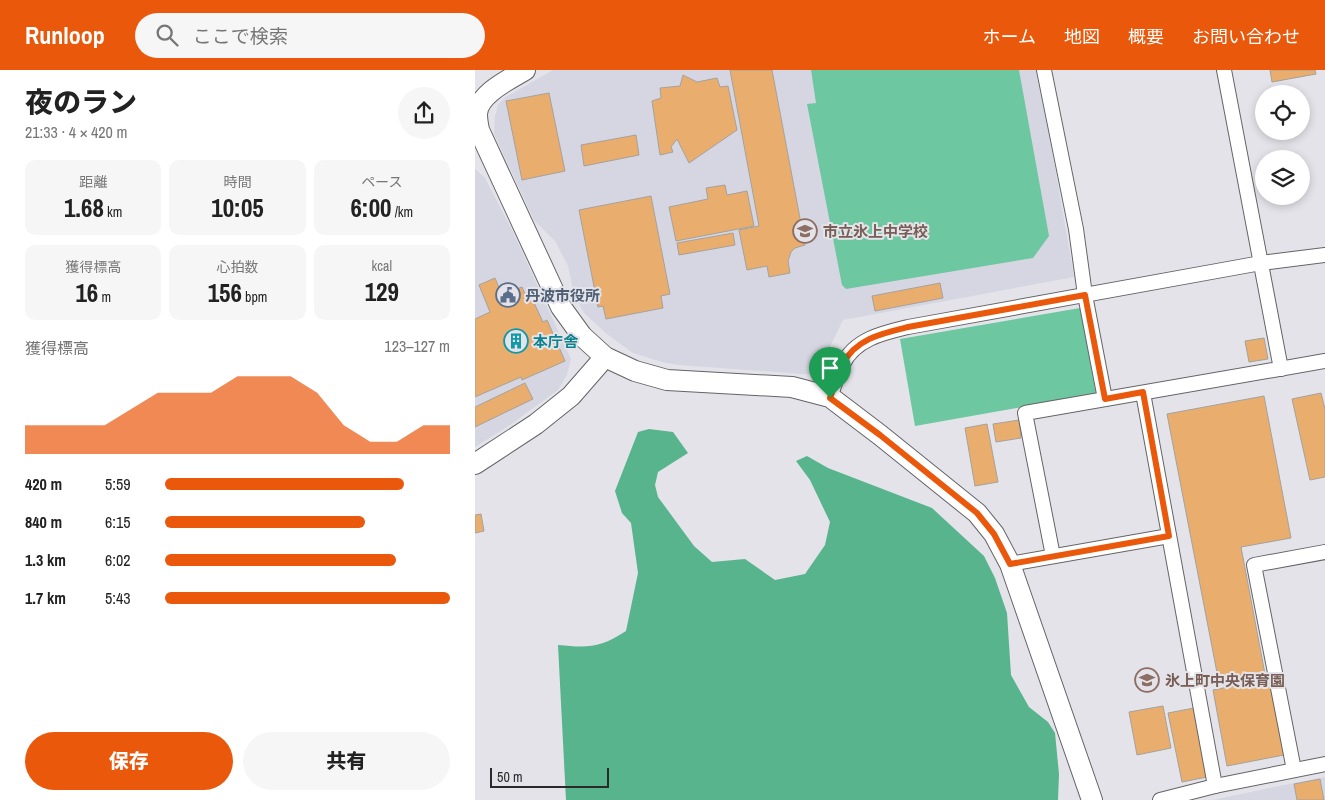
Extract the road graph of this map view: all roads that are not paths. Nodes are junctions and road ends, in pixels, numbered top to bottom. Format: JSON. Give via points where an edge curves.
{"nodes":[{"id":1,"x":525,"y":70,"type":"edge"},
{"id":2,"x":1044,"y":70,"type":"edge"},
{"id":3,"x":1224,"y":70,"type":"edge"},
{"id":4,"x":476,"y":112,"type":"edge"},
{"id":5,"x":1325,"y":255,"type":"edge"},
{"id":6,"x":1261,"y":263,"type":"junction"},
{"id":7,"x":1085,"y":295,"type":"junction"},
{"id":8,"x":605,"y":357,"type":"junction"},
{"id":9,"x":1325,"y":361,"type":"edge"},
{"id":10,"x":1281,"y":369,"type":"junction"},
{"id":11,"x":1143,"y":392,"type":"junction"},
{"id":12,"x":830,"y":398,"type":"junction"},
{"id":13,"x":1105,"y":399,"type":"junction"},
{"id":14,"x":475,"y":464,"type":"edge"},
{"id":15,"x":1169,"y":536,"type":"junction"},
{"id":16,"x":1325,"y":552,"type":"edge"},
{"id":17,"x":1053,"y":556,"type":"junction"},
{"id":18,"x":1010,"y":564,"type":"junction"},
{"id":19,"x":1325,"y":764,"type":"edge"},
{"id":20,"x":1294,"y":770,"type":"junction"},
{"id":21,"x":1215,"y":786,"type":"junction"},
{"id":22,"x":1092,"y":800,"type":"edge"},
{"id":23,"x":1160,"y":800,"type":"edge"}],
"edges":[{"from":1,"to":4,"type":"street","via":[[495,87]]},
{"from":2,"to":7,"type":"street"},
{"from":3,"to":6,"type":"street"},
{"from":4,"to":8,"type":"street","via":[[479,130],[561,308],[582,336]]},
{"from":5,"to":6,"type":"street"},
{"from":6,"to":7,"type":"street"},
{"from":6,"to":10,"type":"street"},
{"from":7,"to":12,"type":"street","via":[[881,333],[860,344],[843,363]]},
{"from":7,"to":13,"type":"street"},
{"from":8,"to":12,"type":"street","via":[[635,372],[667,380],[792,387]]},
{"from":8,"to":14,"type":"street","via":[[571,396],[536,424]]},
{"from":9,"to":10,"type":"street"},
{"from":10,"to":11,"type":"street"},
{"from":11,"to":13,"type":"street"},
{"from":11,"to":15,"type":"street"},
{"from":12,"to":18,"type":"street","via":[[977,513],[994,534]]},
{"from":13,"to":17,"type":"street","via":[[1025,413]]},
{"from":15,"to":17,"type":"street"},
{"from":15,"to":21,"type":"street"},
{"from":16,"to":20,"type":"street","via":[[1254,565]]},
{"from":17,"to":18,"type":"street"},
{"from":18,"to":22,"type":"street"},
{"from":19,"to":20,"type":"street"},
{"from":20,"to":21,"type":"street"},
{"from":21,"to":23,"type":"street"}]}
